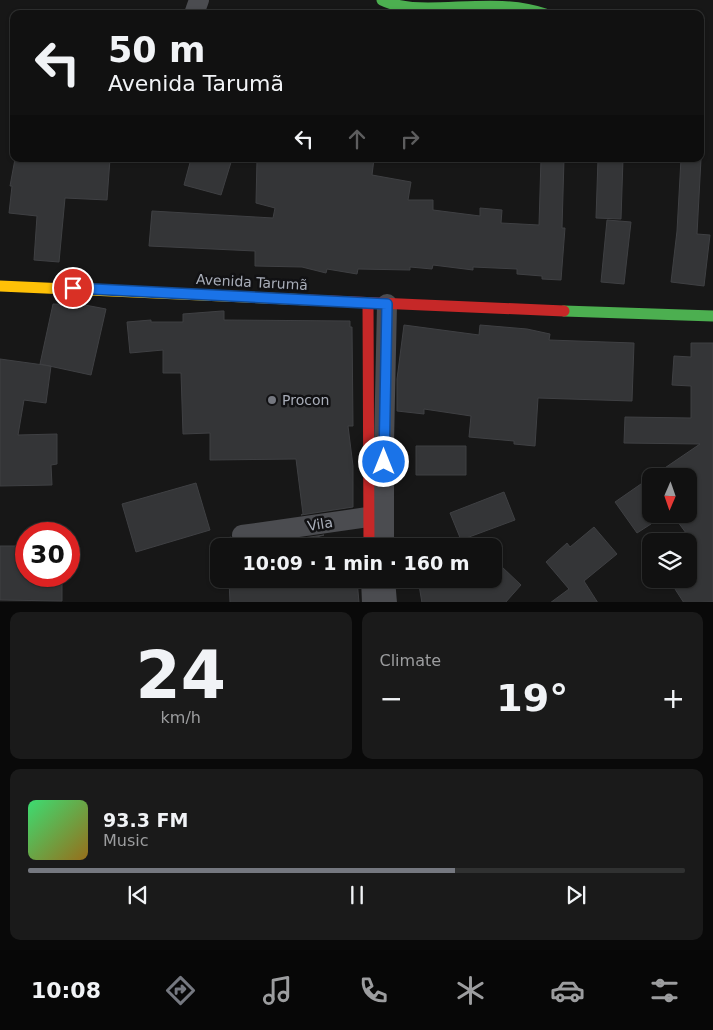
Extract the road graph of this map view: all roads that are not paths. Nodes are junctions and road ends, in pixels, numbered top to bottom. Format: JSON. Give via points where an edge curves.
{"nodes":[{"id":1,"x":382,"y":0,"type":"edge"},
{"id":2,"x":529,"y":10,"type":"edge"},
{"id":3,"x":0,"y":286,"type":"edge"},
{"id":4,"x":378,"y":304,"type":"junction"},
{"id":5,"x":713,"y":316,"type":"edge"},
{"id":6,"x":368,"y":516,"type":"junction"},
{"id":7,"x":242,"y":536,"type":"dead end"},
{"id":8,"x":369,"y":538,"type":"edge"},
{"id":9,"x":384,"y":538,"type":"edge"}],
"edges":[{"from":1,"to":2,"type":"street","via":[[402,6]]},
{"from":3,"to":4,"type":"street","name":"Avenida Tarumã"},
{"from":4,"to":5,"type":"street","name":"Avenida Tarumã"},
{"from":4,"to":6,"type":"street"},
{"from":4,"to":9,"type":"street"},
{"from":6,"to":7,"type":"street","name":"Vila"},
{"from":6,"to":8,"type":"street"}]}
